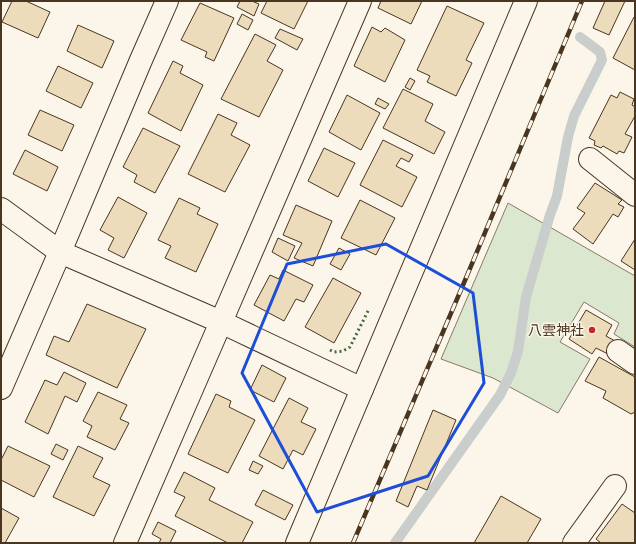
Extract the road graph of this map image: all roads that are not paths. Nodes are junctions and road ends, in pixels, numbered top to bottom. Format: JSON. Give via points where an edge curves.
{"nodes":[{"id":1,"x":167,"y":1,"type":"edge"},
{"id":2,"x":360,"y":1,"type":"edge"},
{"id":3,"x":526,"y":1,"type":"edge"},
{"id":4,"x":590,"y":159,"type":"dead end"},
{"id":5,"x":635,"y":195,"type":"edge"},
{"id":6,"x":1,"y":209,"type":"edge"},
{"id":7,"x":60,"y":252,"type":"junction"},
{"id":8,"x":222,"y":322,"type":"junction"},
{"id":9,"x":1,"y":388,"type":"edge"},
{"id":10,"x":362,"y":389,"type":"junction"},
{"id":11,"x":615,"y":486,"type":"dead end"},
{"id":12,"x":125,"y":543,"type":"edge"},
{"id":13,"x":297,"y":543,"type":"edge"},
{"id":14,"x":574,"y":543,"type":"edge"}],
"edges":[{"from":1,"to":7,"type":"street"},
{"from":2,"to":8,"type":"street"},
{"from":3,"to":10,"type":"street"},
{"from":4,"to":5,"type":"street"},
{"from":6,"to":7,"type":"street"},
{"from":7,"to":8,"type":"street"},
{"from":7,"to":9,"type":"street"},
{"from":8,"to":10,"type":"street"},
{"from":8,"to":12,"type":"street"},
{"from":10,"to":13,"type":"street"},
{"from":11,"to":14,"type":"street"}]}
